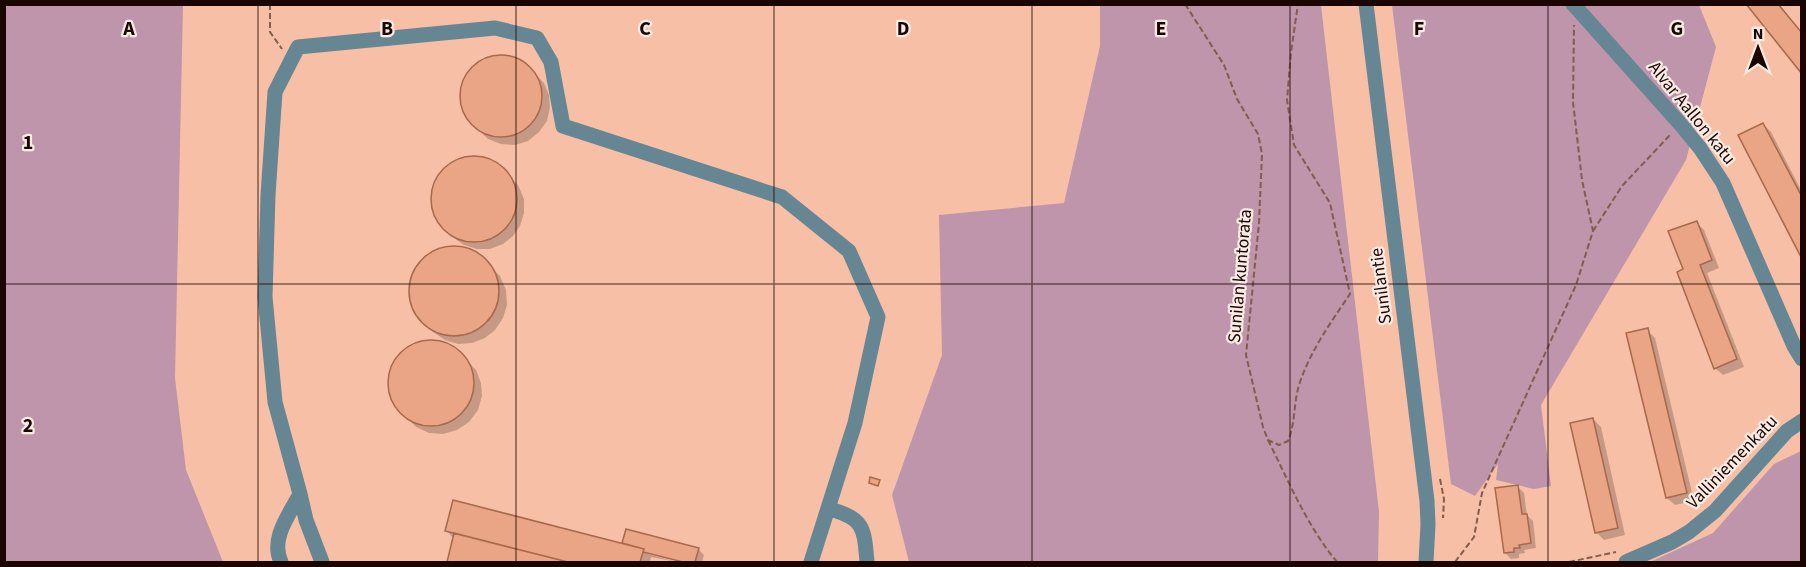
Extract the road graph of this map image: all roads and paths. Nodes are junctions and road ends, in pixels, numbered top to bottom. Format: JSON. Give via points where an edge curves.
{"nodes":[{"id":1,"x":270,"y":4,"type":"edge"},
{"id":2,"x":1185,"y":4,"type":"edge"},
{"id":3,"x":1298,"y":4,"type":"edge"},
{"id":4,"x":1366,"y":4,"type":"edge"},
{"id":5,"x":1574,"y":6,"type":"edge"},
{"id":6,"x":291,"y":62,"type":"junction"},
{"id":7,"x":1682,"y":126,"type":"junction"},
{"id":8,"x":1593,"y":231,"type":"junction"},
{"id":9,"x":1802,"y":359,"type":"edge"},
{"id":10,"x":1802,"y":421,"type":"edge"},
{"id":11,"x":1268,"y":440,"type":"junction"},
{"id":12,"x":300,"y":494,"type":"junction"},
{"id":13,"x":829,"y":509,"type":"junction"},
{"id":14,"x":1621,"y":557,"type":"edge"},
{"id":15,"x":281,"y":562,"type":"edge"},
{"id":16,"x":322,"y":562,"type":"edge"},
{"id":17,"x":811,"y":562,"type":"edge"},
{"id":18,"x":867,"y":562,"type":"edge"},
{"id":19,"x":1337,"y":562,"type":"edge"},
{"id":20,"x":1426,"y":562,"type":"edge"},
{"id":21,"x":1455,"y":562,"type":"edge"},
{"id":22,"x":1569,"y":562,"type":"edge"}],
"edges":[{"from":1,"to":6,"type":"path","via":[[270,32]]},
{"from":2,"to":11,"type":"path","name":"Sunilan kuntorata","via":[[1224,65],[1237,99],[1258,134],[1262,154],[1246,355]]},
{"from":3,"to":11,"type":"path","via":[[1287,100],[1294,145],[1330,203],[1350,294],[1312,351],[1299,385],[1288,441],[1279,445]]},
{"from":4,"to":20,"type":"street","name":"Sunilantie","via":[[1427,501]]},
{"from":5,"to":7,"type":"street","name":"Alvar Aallon katu"},
{"from":5,"to":8,"type":"path","via":[[1573,102],[1582,180]]},
{"from":6,"to":12,"type":"street","via":[[275,92],[265,297],[275,402]]},
{"from":6,"to":13,"type":"street","via":[[298,47],[495,28],[537,38],[551,62],[563,126],[782,196],[849,251],[878,317],[855,423]]},
{"from":7,"to":8,"type":"path","via":[[1622,186]]},
{"from":7,"to":9,"type":"street","name":"Alvar Aallon katu","via":[[1723,183]]},
{"from":8,"to":21,"type":"path","via":[[1576,285],[1482,493],[1474,537]]},
{"from":10,"to":14,"type":"street","name":"Valliniemenkatu","via":[[1787,431],[1715,511],[1689,532],[1672,542]]},
{"from":11,"to":19,"type":"path","name":"Sunilan kuntorata","via":[[1324,546]]},
{"from":12,"to":15,"type":"street","via":[[278,540]]},
{"from":12,"to":16,"type":"street"},
{"from":13,"to":17,"type":"street"},
{"from":13,"to":18,"type":"street","via":[[848,514],[864,530]]},
{"from":14,"to":22,"type":"path"}]}
